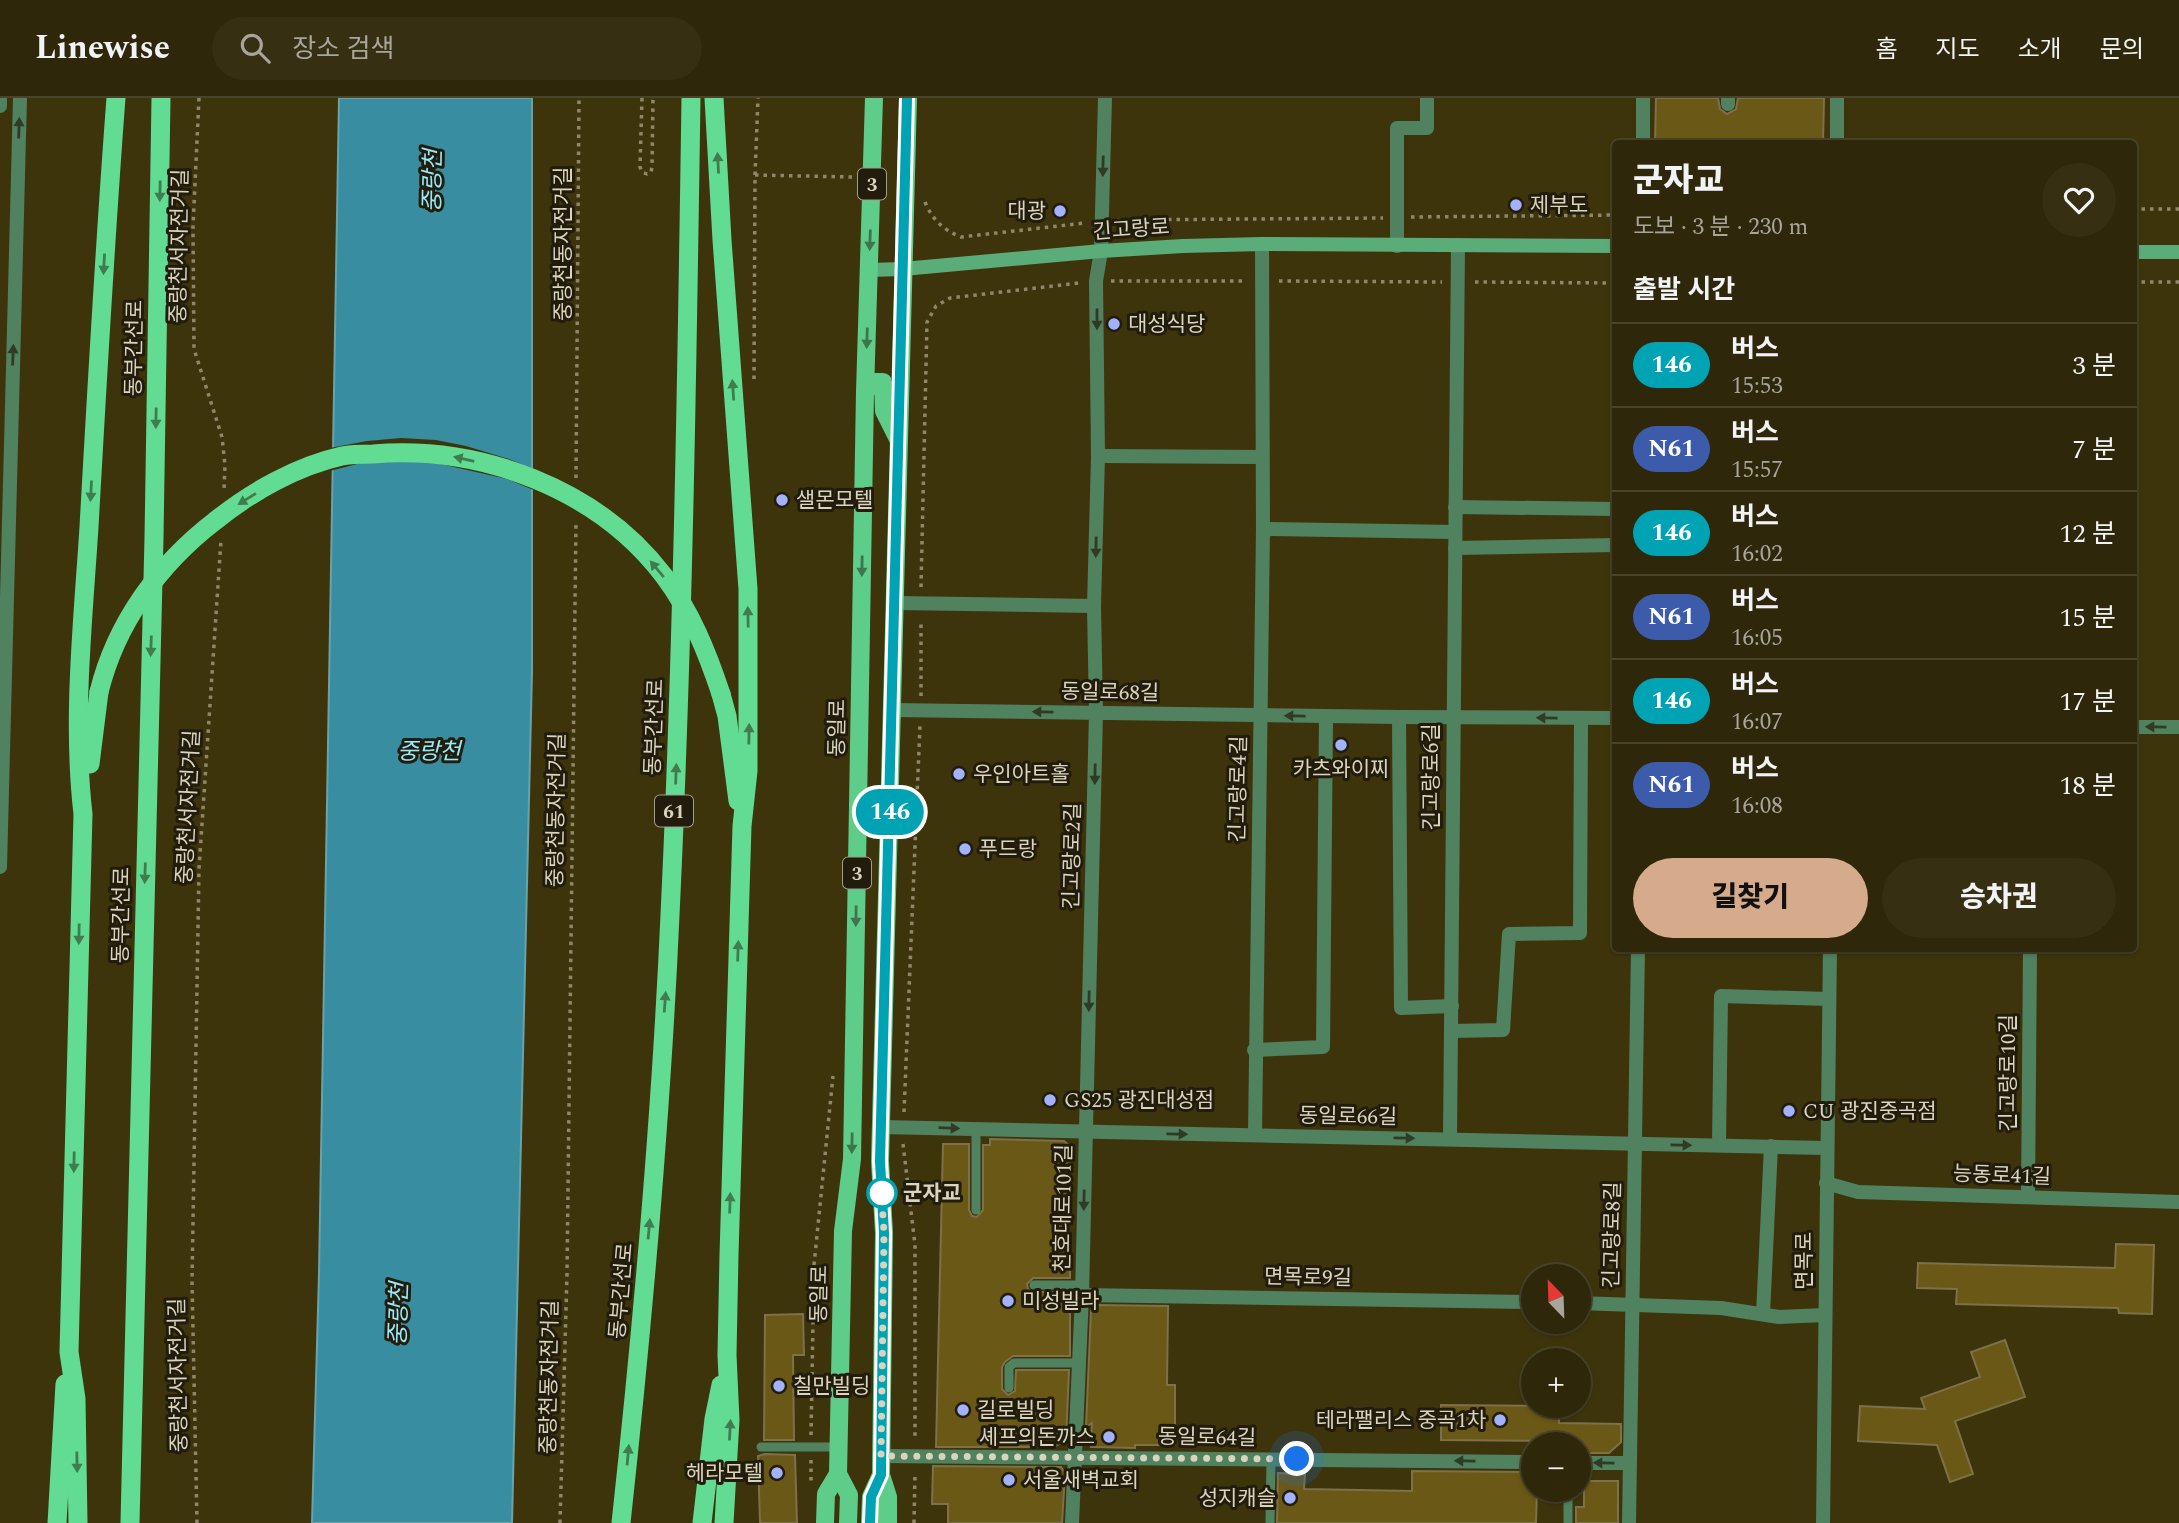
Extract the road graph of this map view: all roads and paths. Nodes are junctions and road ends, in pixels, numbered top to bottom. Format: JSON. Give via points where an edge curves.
{"nodes":[{"id":1,"x":0,"y":98,"type":"edge"},
{"id":2,"x":20,"y":98,"type":"edge"},
{"id":3,"x":116,"y":98,"type":"edge"},
{"id":4,"x":161,"y":98,"type":"edge"},
{"id":5,"x":199,"y":98,"type":"edge"},
{"id":6,"x":579,"y":98,"type":"edge"},
{"id":7,"x":642,"y":98,"type":"edge"},
{"id":8,"x":653,"y":98,"type":"edge"},
{"id":9,"x":691,"y":98,"type":"edge"},
{"id":10,"x":714,"y":98,"type":"edge"},
{"id":11,"x":758,"y":98,"type":"edge"},
{"id":12,"x":874,"y":98,"type":"edge"},
{"id":13,"x":908,"y":98,"type":"edge"},
{"id":14,"x":1105,"y":98,"type":"edge"},
{"id":15,"x":1427,"y":98,"type":"edge"},
{"id":16,"x":1643,"y":98,"type":"edge"},
{"id":17,"x":1837,"y":98,"type":"edge"},
{"id":18,"x":0,"y":106,"type":"edge"},
{"id":19,"x":1643,"y":140,"type":"edge"},
{"id":20,"x":1837,"y":140,"type":"edge"},
{"id":21,"x":755,"y":175,"type":"junction"},
{"id":22,"x":852,"y":188,"type":"dead end"},
{"id":23,"x":926,"y":190,"type":"dead end"},
{"id":24,"x":2137,"y":209,"type":"edge"},
{"id":25,"x":2179,"y":209,"type":"edge"},
{"id":26,"x":1612,"y":215,"type":"edge"},
{"id":27,"x":1397,"y":218,"type":"junction"},
{"id":28,"x":1102,"y":221,"type":"junction"},
{"id":29,"x":1262,"y":244,"type":"junction"},
{"id":30,"x":1458,"y":245,"type":"junction"},
{"id":31,"x":1397,"y":246,"type":"junction"},
{"id":32,"x":1612,"y":246,"type":"edge"},
{"id":33,"x":1101,"y":251,"type":"junction"},
{"id":34,"x":2137,"y":252,"type":"edge"},
{"id":35,"x":2179,"y":252,"type":"edge"},
{"id":36,"x":903,"y":269,"type":"junction"},
{"id":37,"x":869,"y":270,"type":"junction"},
{"id":38,"x":1096,"y":281,"type":"junction"},
{"id":39,"x":1262,"y":281,"type":"junction"},
{"id":40,"x":1458,"y":282,"type":"junction"},
{"id":41,"x":2137,"y":282,"type":"edge"},
{"id":42,"x":2179,"y":282,"type":"edge"},
{"id":43,"x":1612,"y":283,"type":"edge"},
{"id":44,"x":754,"y":389,"type":"dead end"},
{"id":45,"x":865,"y":392,"type":"junction"},
{"id":46,"x":899,"y":443,"type":"junction"},
{"id":47,"x":1098,"y":456,"type":"junction"},
{"id":48,"x":1261,"y":457,"type":"junction"},
{"id":49,"x":5,"y":472,"type":"edge"},
{"id":50,"x":576,"y":488,"type":"dead end"},
{"id":51,"x":223,"y":502,"type":"dead end"},
{"id":52,"x":1455,"y":507,"type":"junction"},
{"id":53,"x":1612,"y":509,"type":"edge"},
{"id":54,"x":576,"y":515,"type":"dead end"},
{"id":55,"x":1263,"y":529,"type":"junction"},
{"id":56,"x":222,"y":531,"type":"dead end"},
{"id":57,"x":1455,"y":532,"type":"junction"},
{"id":58,"x":1612,"y":545,"type":"edge"},
{"id":59,"x":1455,"y":548,"type":"junction"},
{"id":60,"x":921,"y":602,"type":"junction"},
{"id":61,"x":895,"y":603,"type":"junction"},
{"id":62,"x":1094,"y":606,"type":"junction"},
{"id":63,"x":2,"y":689,"type":"edge"},
{"id":64,"x":893,"y":710,"type":"junction"},
{"id":65,"x":921,"y":710,"type":"junction"},
{"id":66,"x":1096,"y":713,"type":"junction"},
{"id":67,"x":1260,"y":715,"type":"junction"},
{"id":68,"x":1326,"y":716,"type":"junction"},
{"id":69,"x":1399,"y":717,"type":"junction"},
{"id":70,"x":1452,"y":717,"type":"junction"},
{"id":71,"x":1612,"y":718,"type":"edge"},
{"id":72,"x":1581,"y":719,"type":"junction"},
{"id":73,"x":2137,"y":727,"type":"edge"},
{"id":74,"x":2179,"y":727,"type":"edge"},
{"id":75,"x":83,"y":814,"type":"junction"},
{"id":76,"x":743,"y":826,"type":"junction"},
{"id":77,"x":0,"y":867,"type":"edge"},
{"id":78,"x":1638,"y":952,"type":"edge"},
{"id":79,"x":1830,"y":952,"type":"edge"},
{"id":80,"x":2030,"y":952,"type":"edge"},
{"id":81,"x":1829,"y":999,"type":"junction"},
{"id":82,"x":1452,"y":1006,"type":"junction"},
{"id":83,"x":1451,"y":1031,"type":"junction"},
{"id":84,"x":1254,"y":1050,"type":"junction"},
{"id":85,"x":833,"y":1071,"type":"dead end"},
{"id":86,"x":904,"y":1126,"type":"junction"},
{"id":87,"x":881,"y":1128,"type":"junction"},
{"id":88,"x":976,"y":1128,"type":"junction"},
{"id":89,"x":1086,"y":1132,"type":"junction"},
{"id":90,"x":1255,"y":1135,"type":"junction"},
{"id":91,"x":1450,"y":1139,"type":"junction"},
{"id":92,"x":1635,"y":1143,"type":"junction"},
{"id":93,"x":1719,"y":1145,"type":"junction"},
{"id":94,"x":1771,"y":1146,"type":"junction"},
{"id":95,"x":1826,"y":1147,"type":"junction"},
{"id":96,"x":1826,"y":1183,"type":"junction"},
{"id":97,"x":2028,"y":1197,"type":"junction"},
{"id":98,"x":2179,"y":1202,"type":"edge"},
{"id":99,"x":976,"y":1210,"type":"dead end"},
{"id":100,"x":1034,"y":1285,"type":"dead end"},
{"id":101,"x":1082,"y":1290,"type":"junction"},
{"id":102,"x":1521,"y":1302,"type":"edge"},
{"id":103,"x":1591,"y":1303,"type":"edge"},
{"id":104,"x":1632,"y":1304,"type":"junction"},
{"id":105,"x":1763,"y":1314,"type":"junction"},
{"id":106,"x":1825,"y":1315,"type":"junction"},
{"id":107,"x":69,"y":1352,"type":"junction"},
{"id":108,"x":727,"y":1355,"type":"junction"},
{"id":109,"x":1078,"y":1363,"type":"junction"},
{"id":110,"x":1009,"y":1388,"type":"dead end"},
{"id":111,"x":915,"y":1442,"type":"dead end"},
{"id":112,"x":761,"y":1447,"type":"dead end"},
{"id":113,"x":811,"y":1447,"type":"junction"},
{"id":114,"x":838,"y":1447,"type":"junction"},
{"id":115,"x":881,"y":1456,"type":"junction"},
{"id":116,"x":1073,"y":1457,"type":"junction"},
{"id":117,"x":1271,"y":1459,"type":"junction"},
{"id":118,"x":1521,"y":1462,"type":"edge"},
{"id":119,"x":1591,"y":1463,"type":"edge"},
{"id":120,"x":1629,"y":1464,"type":"junction"},
{"id":121,"x":915,"y":1471,"type":"dead end"},
{"id":122,"x":838,"y":1474,"type":"junction"},
{"id":123,"x":881,"y":1475,"type":"junction"},
{"id":124,"x":811,"y":1485,"type":"dead end"},
{"id":125,"x":1568,"y":1502,"type":"edge"},
{"id":126,"x":57,"y":1523,"type":"edge"},
{"id":127,"x":78,"y":1523,"type":"edge"},
{"id":128,"x":130,"y":1523,"type":"edge"},
{"id":129,"x":197,"y":1523,"type":"edge"},
{"id":130,"x":560,"y":1523,"type":"edge"},
{"id":131,"x":621,"y":1523,"type":"edge"},
{"id":132,"x":702,"y":1523,"type":"edge"},
{"id":133,"x":724,"y":1523,"type":"edge"},
{"id":134,"x":825,"y":1523,"type":"edge"},
{"id":135,"x":848,"y":1523,"type":"edge"},
{"id":136,"x":870,"y":1523,"type":"edge"},
{"id":137,"x":888,"y":1523,"type":"edge"},
{"id":138,"x":914,"y":1523,"type":"edge"},
{"id":139,"x":1072,"y":1523,"type":"edge"},
{"id":140,"x":1270,"y":1523,"type":"edge"},
{"id":141,"x":1568,"y":1523,"type":"edge"},
{"id":142,"x":1629,"y":1523,"type":"edge"},
{"id":143,"x":1823,"y":1523,"type":"edge"}],
"edges":[{"from":1,"to":18,"type":"street"},
{"from":49,"to":2,"type":"street","one_way":true},
{"from":3,"to":75,"type":"highway","one_way":true,"via":[[80,673],[78,774]]},
{"from":4,"to":128,"type":"highway","name":"동부간선로","one_way":true},
{"from":5,"to":51,"type":"path","name":"중랑천서자전거길","via":[[192,227],[194,349],[222,437]]},
{"from":6,"to":50,"type":"path","name":"중랑천동자전거길"},
{"from":7,"to":8,"type":"path","via":[[640,167],[647,174],[652,167]]},
{"from":131,"to":9,"type":"highway","name":"동부간선로","number":"61","one_way":true,"via":[[650,1215],[670,917]]},
{"from":76,"to":10,"type":"highway","one_way":true,"via":[[748,759],[748,589]]},
{"from":11,"to":21,"type":"path"},
{"from":12,"to":37,"type":"main road","name":"동일로","number":"3","one_way":true},
{"from":13,"to":36,"type":"main road","number":"3"},
{"from":14,"to":28,"type":"street","name":"긴고랑로2길","one_way":true},
{"from":15,"to":27,"type":"street","via":[[1427,128],[1397,128]]},
{"from":16,"to":19,"type":"street"},
{"from":17,"to":20,"type":"street"},
{"from":21,"to":22,"type":"path","via":[[852,177]]},
{"from":21,"to":44,"type":"path"},
{"from":23,"to":28,"type":"path","via":[[925,204],[934,218],[946,231],[961,237]]},
{"from":24,"to":25,"type":"path"},
{"from":26,"to":27,"type":"path"},
{"from":27,"to":28,"type":"path"},
{"from":27,"to":31,"type":"street"},
{"from":28,"to":33,"type":"street","name":"긴고랑로2길"},
{"from":29,"to":31,"type":"main road","name":"긴고랑로"},
{"from":29,"to":33,"type":"main road","name":"긴고랑로"},
{"from":29,"to":39,"type":"street","name":"긴고랑로4길"},
{"from":30,"to":31,"type":"main road","name":"긴고랑로"},
{"from":30,"to":32,"type":"main road","name":"긴고랑로"},
{"from":30,"to":40,"type":"street","name":"긴고랑로6길"},
{"from":33,"to":36,"type":"main road","name":"긴고랑로"},
{"from":33,"to":38,"type":"street","name":"긴고랑로2길"},
{"from":34,"to":35,"type":"main road"},
{"from":36,"to":37,"type":"main road","name":"긴고랑로"},
{"from":36,"to":46,"type":"main road","number":"3"},
{"from":37,"to":45,"type":"main road","name":"동일로","number":"3","one_way":true},
{"from":38,"to":39,"type":"path"},
{"from":38,"to":47,"type":"street","name":"긴고랑로2길","one_way":true},
{"from":38,"to":60,"type":"path","via":[[950,298],[936,306],[927,322]]},
{"from":39,"to":40,"type":"path"},
{"from":39,"to":48,"type":"street","name":"긴고랑로4길"},
{"from":40,"to":43,"type":"path"},
{"from":40,"to":52,"type":"street","name":"긴고랑로6길"},
{"from":41,"to":42,"type":"path"},
{"from":45,"to":46,"type":"main road","via":[[873,382],[883,382],[884,411]]},
{"from":45,"to":114,"type":"main road","name":"동일로","number":"3","one_way":true,"via":[[852,1159],[843,1231]]},
{"from":46,"to":61,"type":"main road","number":"3"},
{"from":47,"to":48,"type":"street"},
{"from":47,"to":62,"type":"street","name":"긴고랑로2길","one_way":true},
{"from":48,"to":55,"type":"street","name":"긴고랑로4길"},
{"from":49,"to":63,"type":"street"},
{"from":52,"to":53,"type":"street"},
{"from":52,"to":57,"type":"street","name":"긴고랑로6길"},
{"from":54,"to":130,"type":"path","name":"중랑천동자전거길"},
{"from":55,"to":57,"type":"street"},
{"from":55,"to":67,"type":"street","name":"긴고랑로4길"},
{"from":56,"to":129,"type":"path","name":"중랑천서자전거길","via":[[198,881],[192,1281]]},
{"from":57,"to":59,"type":"street","name":"긴고랑로6길"},
{"from":58,"to":59,"type":"street"},
{"from":59,"to":70,"type":"street","name":"긴고랑로6길"},
{"from":60,"to":61,"type":"street"},
{"from":60,"to":62,"type":"street"},
{"from":60,"to":65,"type":"path"},
{"from":61,"to":64,"type":"main road","number":"3"},
{"from":62,"to":66,"type":"street","name":"긴고랑로2길"},
{"from":63,"to":77,"type":"street"},
{"from":64,"to":65,"type":"street","name":"동일로68길"},
{"from":64,"to":87,"type":"main road","number":"3"},
{"from":66,"to":65,"type":"street","name":"동일로68길","one_way":true},
{"from":65,"to":86,"type":"path"},
{"from":66,"to":67,"type":"street","name":"동일로68길"},
{"from":66,"to":89,"type":"street","name":"긴고랑로2길","one_way":true},
{"from":68,"to":67,"type":"street","name":"동일로68길","one_way":true},
{"from":67,"to":84,"type":"street","name":"긴고랑로4길"},
{"from":68,"to":69,"type":"street","name":"동일로68길"},
{"from":68,"to":84,"type":"street","via":[[1323,1047]]},
{"from":69,"to":70,"type":"street","name":"동일로68길"},
{"from":69,"to":82,"type":"street","via":[[1401,1008]]},
{"from":72,"to":70,"type":"street","name":"동일로68길","one_way":true},
{"from":70,"to":82,"type":"street","name":"긴고랑로6길"},
{"from":71,"to":72,"type":"street","name":"동일로68길"},
{"from":72,"to":83,"type":"street","via":[[1580,933],[1509,934],[1503,1030]]},
{"from":74,"to":73,"type":"street","one_way":true},
{"from":76,"to":75,"type":"highway","one_way":true,"bridge":true,"via":[[721,694],[706,649],[663,575],[621,531],[540,481],[446,454],[411,452],[342,456],[309,466],[226,512],[181,550],[142,597],[104,670]]},
{"from":75,"to":107,"type":"highway","one_way":true},
{"from":108,"to":76,"type":"highway","one_way":true},
{"from":78,"to":92,"type":"street","name":"긴고랑로8길"},
{"from":79,"to":81,"type":"street","name":"면목로"},
{"from":80,"to":97,"type":"street","name":"긴고랑로10길"},
{"from":81,"to":93,"type":"street","via":[[1721,996]]},
{"from":81,"to":95,"type":"street","name":"면목로"},
{"from":82,"to":83,"type":"street","name":"긴고랑로6길"},
{"from":83,"to":91,"type":"street","name":"긴고랑로6길"},
{"from":84,"to":90,"type":"street","name":"긴고랑로4길"},
{"from":85,"to":113,"type":"path","via":[[814,1265]]},
{"from":86,"to":87,"type":"street","name":"동일로66길"},
{"from":86,"to":88,"type":"street","name":"동일로66길","one_way":true},
{"from":86,"to":111,"type":"path","via":[[902,1153],[915,1245]]},
{"from":87,"to":115,"type":"main road","number":"3"},
{"from":88,"to":89,"type":"street","name":"동일로66길"},
{"from":88,"to":99,"type":"lane"},
{"from":89,"to":90,"type":"street","name":"동일로66길","one_way":true},
{"from":89,"to":101,"type":"street","name":"천호대로101길","one_way":true},
{"from":90,"to":91,"type":"street","name":"동일로66길","one_way":true},
{"from":91,"to":92,"type":"street","name":"동일로66길"},
{"from":92,"to":93,"type":"street","name":"동일로66길","one_way":true},
{"from":92,"to":104,"type":"street","name":"긴고랑로8길"},
{"from":93,"to":94,"type":"street","name":"동일로66길"},
{"from":94,"to":95,"type":"street","name":"동일로66길"},
{"from":94,"to":105,"type":"street"},
{"from":95,"to":96,"type":"street","name":"면목로"},
{"from":96,"to":97,"type":"street","name":"능동로41길","via":[[1858,1192]]},
{"from":96,"to":106,"type":"street","name":"면목로"},
{"from":97,"to":98,"type":"street","name":"능동로41길"},
{"from":100,"to":101,"type":"lane","name":"천호대로101길"},
{"from":101,"to":102,"type":"street","name":"면목로9길"},
{"from":101,"to":109,"type":"street","name":"천호대로101길"},
{"from":103,"to":104,"type":"street"},
{"from":104,"to":105,"type":"street"},
{"from":104,"to":120,"type":"street","name":"긴고랑로8길"},
{"from":105,"to":106,"type":"street"},
{"from":106,"to":143,"type":"street","name":"면목로"},
{"from":107,"to":126,"type":"highway"},
{"from":107,"to":127,"type":"highway","one_way":true,"via":[[76,1399]]},
{"from":108,"to":132,"type":"highway"},
{"from":133,"to":108,"type":"highway","one_way":true,"via":[[730,1420]]},
{"from":109,"to":110,"type":"lane","via":[[1014,1363],[1009,1367]]},
{"from":109,"to":116,"type":"street","name":"천호대로101길"},
{"from":112,"to":113,"type":"lane"},
{"from":113,"to":114,"type":"lane"},
{"from":113,"to":124,"type":"path"},
{"from":114,"to":122,"type":"main road","name":"동일로","number":"3"},
{"from":115,"to":116,"type":"street","name":"동일로64길"},
{"from":115,"to":123,"type":"main road","number":"3"},
{"from":116,"to":117,"type":"street","name":"동일로64길"},
{"from":116,"to":139,"type":"street","name":"천호대로101길"},
{"from":118,"to":117,"type":"street","name":"동일로64길","one_way":true},
{"from":117,"to":140,"type":"lane"},
{"from":120,"to":119,"type":"street","one_way":true},
{"from":120,"to":142,"type":"street","name":"긴고랑로8길"},
{"from":121,"to":138,"type":"path"},
{"from":122,"to":134,"type":"main road","via":[[826,1494]]},
{"from":122,"to":135,"type":"main road","name":"동일로","number":"3","via":[[849,1495]]},
{"from":123,"to":136,"type":"main road","number":"3","via":[[871,1497]]},
{"from":123,"to":137,"type":"main road","via":[[888,1497]]},
{"from":125,"to":141,"type":"lane"}]}
